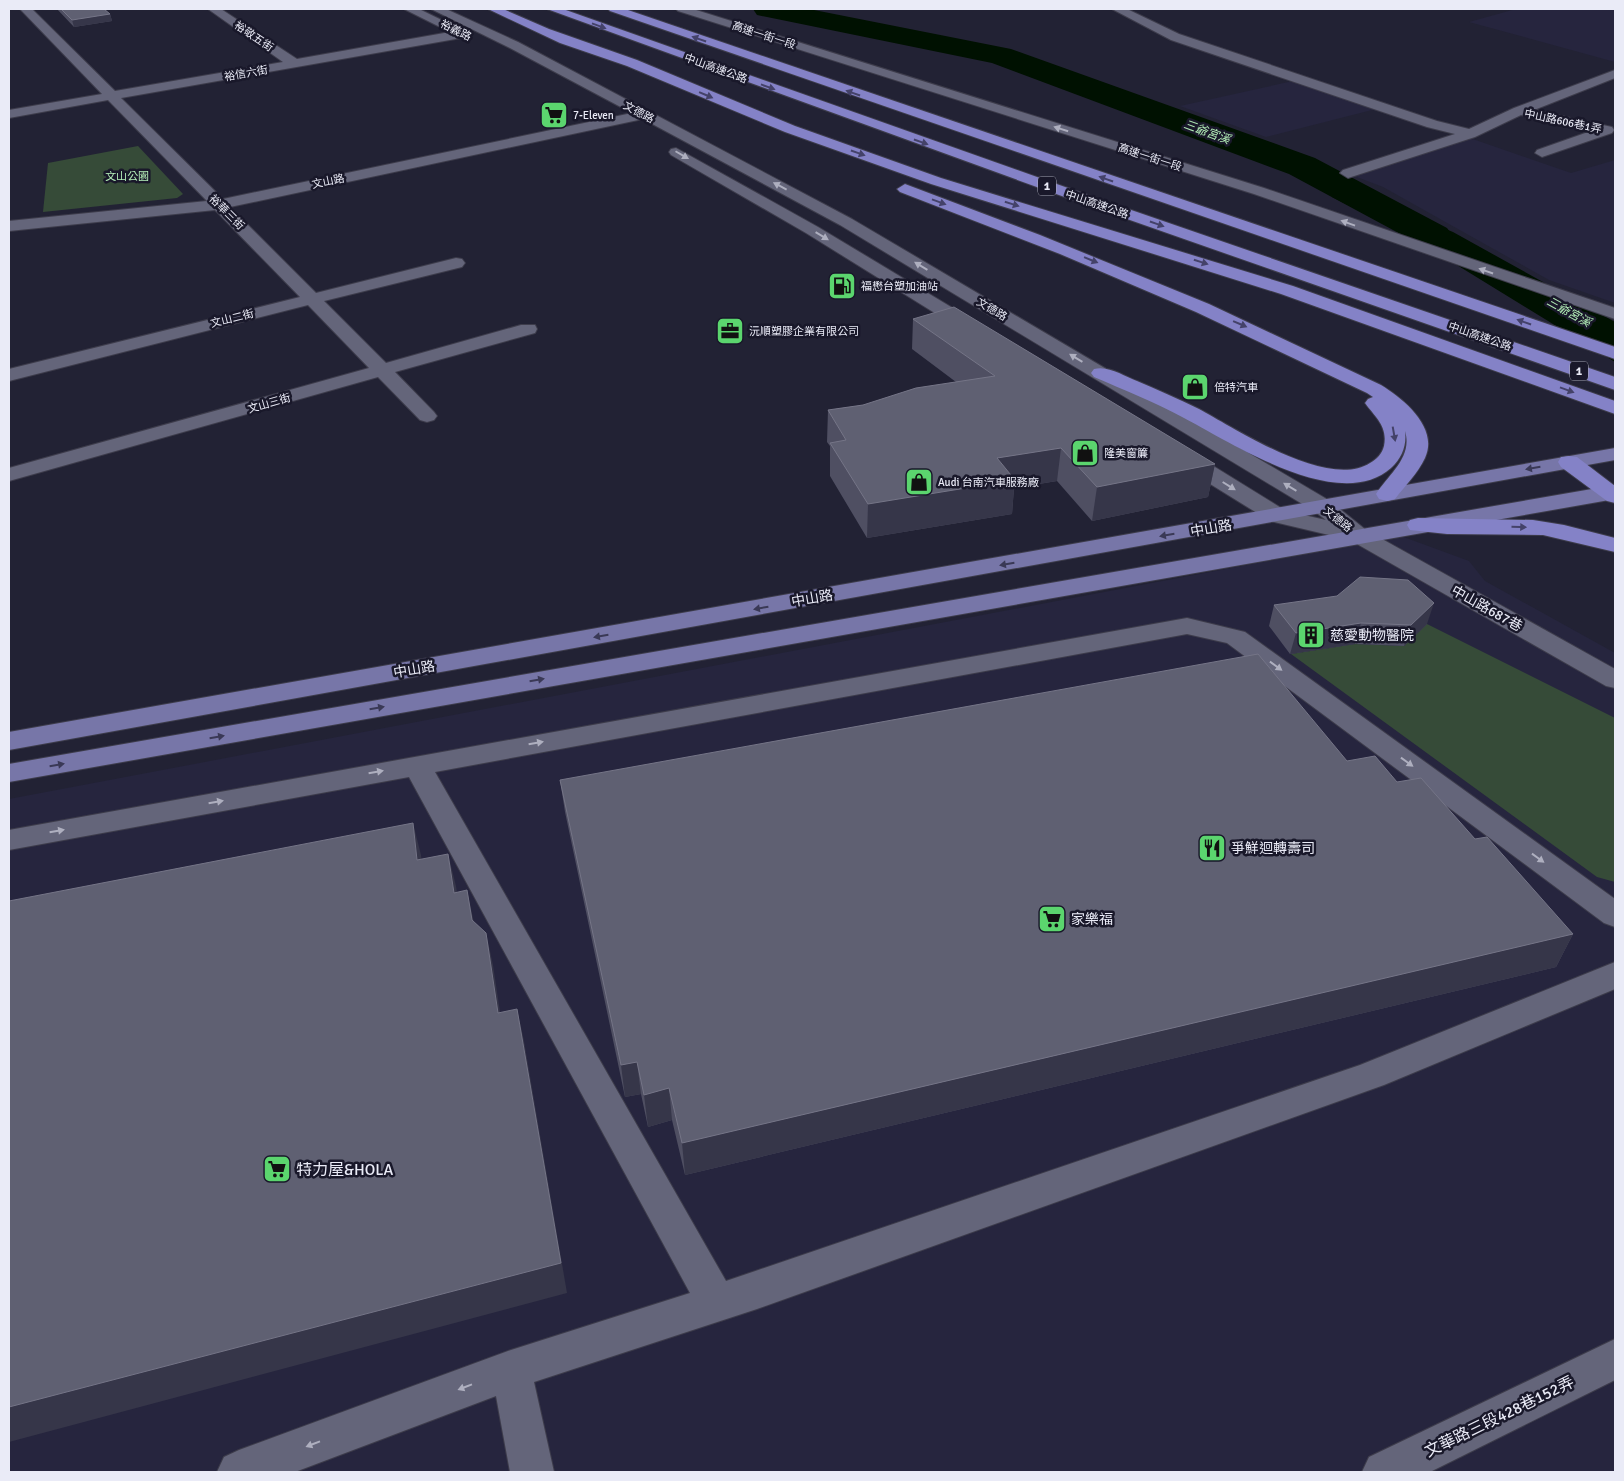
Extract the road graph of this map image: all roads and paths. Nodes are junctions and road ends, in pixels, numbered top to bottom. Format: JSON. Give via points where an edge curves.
{"nodes":[{"id":1,"x":26,"y":9,"type":"edge"},
{"id":2,"x":214,"y":9,"type":"edge"},
{"id":3,"x":410,"y":9,"type":"edge"},
{"id":4,"x":437,"y":9,"type":"edge"},
{"id":5,"x":494,"y":9,"type":"edge"},
{"id":6,"x":553,"y":9,"type":"edge"},
{"id":7,"x":614,"y":9,"type":"edge"},
{"id":8,"x":653,"y":9,"type":"edge"},
{"id":9,"x":682,"y":9,"type":"edge"},
{"id":10,"x":1118,"y":9,"type":"edge"},
{"id":11,"x":483,"y":30,"type":"junction"},
{"id":12,"x":547,"y":32,"type":"junction"},
{"id":13,"x":464,"y":34,"type":"junction"},
{"id":14,"x":508,"y":49,"type":"junction"},
{"id":15,"x":295,"y":64,"type":"junction"},
{"id":16,"x":1615,"y":74,"type":"edge"},
{"id":17,"x":112,"y":96,"type":"junction"},
{"id":18,"x":1519,"y":111,"type":"junction"},
{"id":19,"x":9,"y":114,"type":"edge"},
{"id":20,"x":644,"y":115,"type":"junction"},
{"id":21,"x":984,"y":119,"type":"dead end"},
{"id":22,"x":620,"y":120,"type":"junction"},
{"id":23,"x":734,"y":122,"type":"dead end"},
{"id":24,"x":1611,"y":128,"type":"edge"},
{"id":25,"x":1470,"y":134,"type":"junction"},
{"id":26,"x":771,"y":138,"type":"dead end"},
{"id":27,"x":790,"y":146,"type":"dead end"},
{"id":28,"x":1066,"y":149,"type":"dead end"},
{"id":29,"x":1542,"y":153,"type":"dead end"},
{"id":30,"x":1348,"y":173,"type":"dead end"},
{"id":31,"x":894,"y":186,"type":"dead end"},
{"id":32,"x":219,"y":205,"type":"junction"},
{"id":33,"x":9,"y":226,"type":"edge"},
{"id":34,"x":456,"y":263,"type":"dead end"},
{"id":35,"x":1396,"y":279,"type":"junction"},
{"id":36,"x":311,"y":298,"type":"junction"},
{"id":37,"x":1615,"y":314,"type":"edge"},
{"id":38,"x":528,"y":329,"type":"dead end"},
{"id":39,"x":992,"y":340,"type":"edge"},
{"id":40,"x":1615,"y":353,"type":"edge"},
{"id":41,"x":382,"y":371,"type":"junction"},
{"id":42,"x":1101,"y":373,"type":"junction"},
{"id":43,"x":9,"y":375,"type":"edge"},
{"id":44,"x":1338,"y":375,"type":"junction"},
{"id":45,"x":1615,"y":384,"type":"edge"},
{"id":46,"x":1615,"y":408,"type":"edge"},
{"id":47,"x":427,"y":416,"type":"dead end"},
{"id":48,"x":1169,"y":448,"type":"edge"},
{"id":49,"x":1615,"y":454,"type":"edge"},
{"id":50,"x":1570,"y":462,"type":"junction"},
{"id":51,"x":9,"y":476,"type":"edge"},
{"id":52,"x":1614,"y":493,"type":"edge"},
{"id":53,"x":1387,"y":494,"type":"junction"},
{"id":54,"x":1322,"y":506,"type":"junction"},
{"id":55,"x":1278,"y":516,"type":"junction"},
{"id":56,"x":1418,"y":525,"type":"junction"},
{"id":57,"x":1358,"y":535,"type":"junction"},
{"id":58,"x":1615,"y":545,"type":"edge"},
{"id":59,"x":1615,"y":680,"type":"edge"},
{"id":60,"x":9,"y":740,"type":"edge"},
{"id":61,"x":417,"y":765,"type":"junction"},
{"id":62,"x":9,"y":773,"type":"edge"},
{"id":63,"x":9,"y":840,"type":"edge"},
{"id":64,"x":1615,"y":916,"type":"edge"},
{"id":65,"x":1615,"y":975,"type":"edge"},
{"id":66,"x":717,"y":1303,"type":"junction"},
{"id":67,"x":1615,"y":1359,"type":"edge"},
{"id":68,"x":511,"y":1370,"type":"junction"},
{"id":69,"x":239,"y":1472,"type":"edge"},
{"id":70,"x":532,"y":1472,"type":"edge"},
{"id":71,"x":1384,"y":1472,"type":"edge"}],
"edges":[{"from":1,"to":17,"type":"street","name":"裕華三街"},
{"from":2,"to":15,"type":"street","name":"裕敬五街"},
{"from":3,"to":13,"type":"street","name":"裕義路"},
{"from":4,"to":11,"type":"street","name":"裕義路"},
{"from":5,"to":12,"type":"highway"},
{"from":6,"to":45,"type":"highway","name":"中山高速公路","number":"1","one_way":true},
{"from":35,"to":7,"type":"highway","name":"中山高速公路","number":"1","one_way":true},
{"from":8,"to":21,"type":"highway"},
{"from":37,"to":9,"type":"street","name":"高速一街一段","one_way":true,"via":[[1259,191]]},
{"from":10,"to":25,"type":"street","via":[[1175,37]]},
{"from":11,"to":13,"type":"street","name":"裕信六街"},
{"from":11,"to":14,"type":"street","name":"裕義路"},
{"from":12,"to":23,"type":"highway"},
{"from":12,"to":46,"type":"highway","one_way":true,"via":[[632,63],[790,129],[890,165],[1287,290]]},
{"from":13,"to":14,"type":"street","name":"裕義路"},
{"from":13,"to":15,"type":"street","name":"裕信六街"},
{"from":14,"to":20,"type":"street","name":"文德路"},
{"from":14,"to":22,"type":"street","name":"文德路"},
{"from":15,"to":17,"type":"street","name":"裕信六街"},
{"from":16,"to":18,"type":"street"},
{"from":17,"to":19,"type":"street","name":"裕信六街"},
{"from":17,"to":32,"type":"street","name":"裕華三街"},
{"from":18,"to":24,"type":"street","name":"中山路606巷1弄"},
{"from":18,"to":25,"type":"street"},
{"from":20,"to":22,"type":"street","name":"文山路"},
{"from":42,"to":20,"type":"street","name":"文德路","one_way":true,"via":[[846,222]]},
{"from":22,"to":32,"type":"street","name":"文山路"},
{"from":22,"to":39,"type":"street","name":"文德路","one_way":true,"via":[[812,230]]},
{"from":24,"to":29,"type":"street"},
{"from":25,"to":30,"type":"street"},
{"from":26,"to":27,"type":"highway"},
{"from":28,"to":35,"type":"highway"},
{"from":31,"to":44,"type":"highway","one_way":true,"via":[[1005,226],[1266,335]]},
{"from":32,"to":33,"type":"street","name":"文山路"},
{"from":32,"to":36,"type":"street","name":"裕華三街"},
{"from":34,"to":36,"type":"street","name":"文山二街"},
{"from":40,"to":35,"type":"highway","name":"中山高速公路","number":"1","one_way":true},
{"from":36,"to":41,"type":"street","name":"裕華三街"},
{"from":36,"to":43,"type":"street","name":"文山二街"},
{"from":38,"to":41,"type":"street","name":"文山三街"},
{"from":41,"to":47,"type":"street","name":"裕華三街"},
{"from":41,"to":51,"type":"street","name":"文山三街"},
{"from":44,"to":42,"type":"highway","one_way":true,"via":[[1348,386],[1383,410],[1394,431],[1395,444],[1390,457],[1378,468],[1362,474],[1329,475],[1288,465],[1171,403]]},
{"from":54,"to":42,"type":"street","name":"文德路","one_way":true},
{"from":44,"to":53,"type":"highway","via":[[1360,382],[1390,400],[1408,418],[1416,433],[1418,450]]},
{"from":48,"to":55,"type":"street","name":"文德路","one_way":true},
{"from":49,"to":50,"type":"main road","name":"中山路"},
{"from":50,"to":52,"type":"highway"},
{"from":50,"to":53,"type":"main road","name":"中山路","one_way":true},
{"from":52,"to":56,"type":"main road"},
{"from":53,"to":54,"type":"main road","name":"中山路"},
{"from":54,"to":55,"type":"main road","name":"中山路"},
{"from":54,"to":57,"type":"street","name":"文德路"},
{"from":55,"to":57,"type":"street","name":"文德路"},
{"from":55,"to":60,"type":"main road","name":"中山路","one_way":true},
{"from":56,"to":57,"type":"main road"},
{"from":56,"to":58,"type":"highway","one_way":true,"via":[[1549,529]]},
{"from":57,"to":59,"type":"street","name":"中山路687巷"},
{"from":62,"to":57,"type":"main road","one_way":true},
{"from":63,"to":61,"type":"street","one_way":true},
{"from":61,"to":64,"type":"street","one_way":true,"via":[[1187,626],[1236,637]]},
{"from":61,"to":66,"type":"street"},
{"from":65,"to":66,"type":"street","via":[[1372,1075]]},
{"from":66,"to":68,"type":"street"},
{"from":67,"to":71,"type":"street","name":"文華路三段428巷152弄"},
{"from":68,"to":69,"type":"street","one_way":true},
{"from":68,"to":70,"type":"street"}]}
